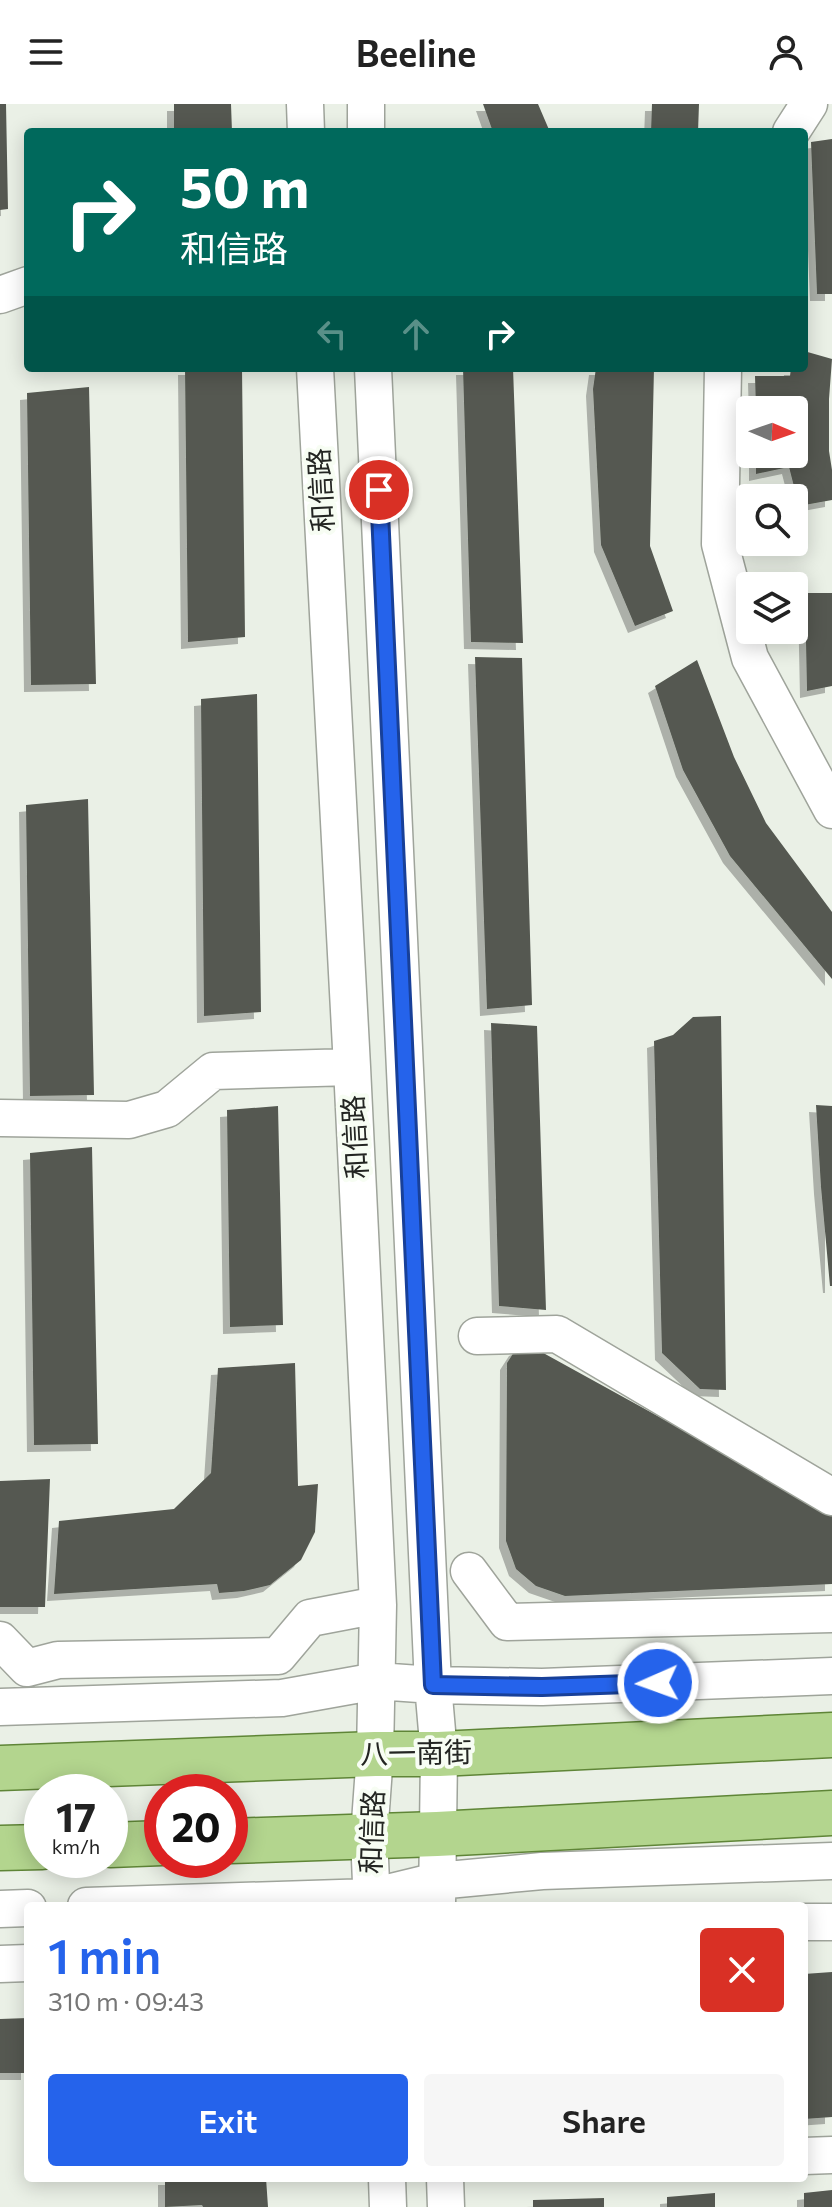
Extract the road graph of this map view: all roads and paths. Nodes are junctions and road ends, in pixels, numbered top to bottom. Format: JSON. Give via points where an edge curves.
{"nodes":[{"id":1,"x":305,"y":104,"type":"edge"},
{"id":2,"x":366,"y":104,"type":"edge"},
{"id":3,"x":809,"y":104,"type":"edge"},
{"id":4,"x":306,"y":128,"type":"edge"},
{"id":5,"x":366,"y":128,"type":"edge"},
{"id":6,"x":794,"y":128,"type":"edge"},
{"id":7,"x":24,"y":286,"type":"edge"},
{"id":8,"x":0,"y":295,"type":"edge"},
{"id":9,"x":315,"y":372,"type":"edge"},
{"id":10,"x":373,"y":372,"type":"edge"},
{"id":11,"x":723,"y":372,"type":"edge"},
{"id":12,"x":832,"y":810,"type":"edge"},
{"id":13,"x":352,"y":1067,"type":"junction"},
{"id":14,"x":0,"y":1118,"type":"edge"},
{"id":15,"x":477,"y":1336,"type":"dead end"},
{"id":16,"x":832,"y":1497,"type":"edge"},
{"id":17,"x":469,"y":1571,"type":"dead end"},
{"id":18,"x":378,"y":1605,"type":"junction"},
{"id":19,"x":832,"y":1614,"type":"edge"},
{"id":20,"x":0,"y":1640,"type":"edge"},
{"id":21,"x":832,"y":1676,"type":"edge"},
{"id":22,"x":377,"y":1681,"type":"junction"},
{"id":23,"x":433,"y":1685,"type":"junction"},
{"id":24,"x":0,"y":1707,"type":"edge"},
{"id":25,"x":832,"y":1735,"type":"edge"},
{"id":26,"x":375,"y":1754,"type":"junction"},
{"id":27,"x":439,"y":1754,"type":"junction"},
{"id":28,"x":0,"y":1768,"type":"edge"},
{"id":29,"x":832,"y":1813,"type":"edge"},
{"id":30,"x":437,"y":1834,"type":"junction"},
{"id":31,"x":369,"y":1836,"type":"junction"},
{"id":32,"x":248,"y":1840,"type":"edge"},
{"id":33,"x":24,"y":1847,"type":"edge"},
{"id":34,"x":0,"y":1848,"type":"edge"},
{"id":35,"x":832,"y":1861,"type":"edge"},
{"id":36,"x":437,"y":1893,"type":"edge"},
{"id":37,"x":371,"y":1902,"type":"edge"},
{"id":38,"x":24,"y":1908,"type":"edge"},
{"id":39,"x":0,"y":1909,"type":"edge"},
{"id":40,"x":808,"y":1922,"type":"edge"},
{"id":41,"x":832,"y":1922,"type":"edge"},
{"id":42,"x":24,"y":1963,"type":"edge"},
{"id":43,"x":0,"y":1964,"type":"edge"},
{"id":44,"x":832,"y":2155,"type":"edge"},
{"id":45,"x":808,"y":2156,"type":"edge"},
{"id":46,"x":387,"y":2182,"type":"edge"},
{"id":47,"x":445,"y":2182,"type":"edge"},
{"id":48,"x":388,"y":2207,"type":"edge"},
{"id":49,"x":446,"y":2207,"type":"edge"}],
"edges":[{"from":1,"to":4,"type":"street"},
{"from":2,"to":5,"type":"street"},
{"from":3,"to":6,"type":"street"},
{"from":7,"to":8,"type":"street"},
{"from":9,"to":13,"type":"street","name":"和信路"},
{"from":10,"to":23,"type":"street","name":"和信路"},
{"from":11,"to":12,"type":"street","via":[[720,544],[750,658]]},
{"from":13,"to":14,"type":"street","via":[[213,1071],[167,1109],[129,1120]]},
{"from":13,"to":18,"type":"street","name":"和信路"},
{"from":15,"to":16,"type":"street","via":[[557,1334]]},
{"from":17,"to":19,"type":"street","via":[[507,1622]]},
{"from":18,"to":20,"type":"street","via":[[310,1618],[278,1656],[58,1660],[27,1668]]},
{"from":18,"to":22,"type":"street","name":"和信路"},
{"from":21,"to":23,"type":"street","via":[[542,1687]]},
{"from":22,"to":23,"type":"street"},
{"from":22,"to":24,"type":"street","via":[[282,1698]]},
{"from":22,"to":26,"type":"street","name":"和信路"},
{"from":23,"to":27,"type":"street","name":"和信路"},
{"from":25,"to":27,"type":"main road","name":"八一南街"},
{"from":26,"to":27,"type":"main road","name":"八一南街"},
{"from":26,"to":28,"type":"main road","name":"八一南街"},
{"from":26,"to":31,"type":"street","name":"和信路"},
{"from":27,"to":30,"type":"street","name":"和信路"},
{"from":29,"to":30,"type":"main road"},
{"from":30,"to":31,"type":"main road"},
{"from":30,"to":36,"type":"street","name":"和信路"},
{"from":31,"to":32,"type":"main road"},
{"from":31,"to":37,"type":"street","name":"和信路"},
{"from":33,"to":34,"type":"main road"},
{"from":35,"to":36,"type":"street","via":[[542,1871]]},
{"from":36,"to":37,"type":"street"},
{"from":38,"to":39,"type":"street"},
{"from":40,"to":41,"type":"street"},
{"from":42,"to":43,"type":"street"},
{"from":44,"to":45,"type":"street"},
{"from":46,"to":48,"type":"street"},
{"from":47,"to":49,"type":"street"}]}
